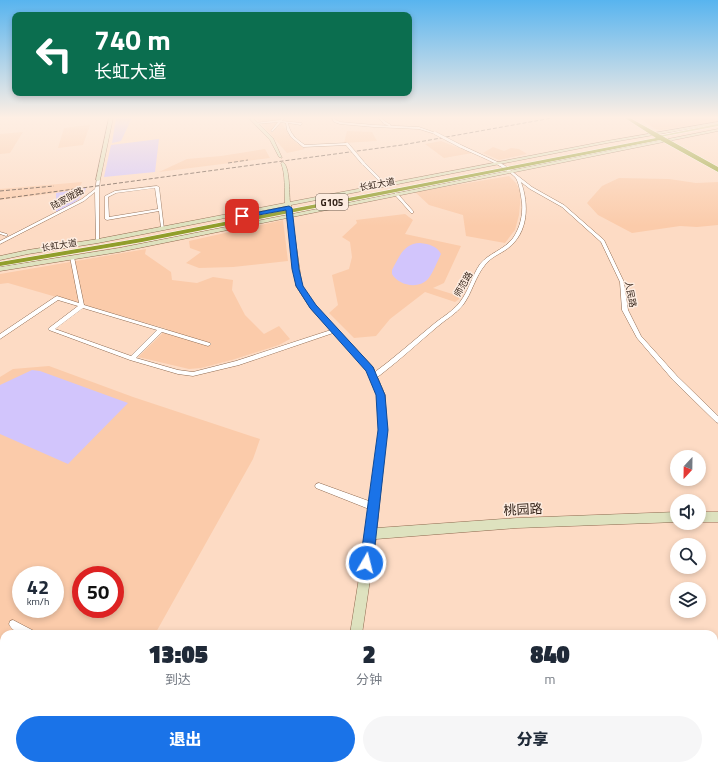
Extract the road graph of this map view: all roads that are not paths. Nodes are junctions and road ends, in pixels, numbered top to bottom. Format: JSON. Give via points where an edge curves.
{"nodes":[{"id":1,"x":103,"y":154,"type":"edge"},
{"id":2,"x":279,"y":154,"type":"edge"},
{"id":3,"x":355,"y":154,"type":"edge"},
{"id":4,"x":477,"y":154,"type":"edge"},
{"id":5,"x":572,"y":154,"type":"edge"},
{"id":6,"x":689,"y":154,"type":"edge"},
{"id":7,"x":281,"y":157,"type":"dead end"},
{"id":8,"x":283,"y":163,"type":"dead end"},
{"id":9,"x":504,"y":167,"type":"junction"},
{"id":10,"x":718,"y":170,"type":"edge"},
{"id":11,"x":518,"y":178,"type":"junction"},
{"id":12,"x":98,"y":180,"type":"joint"},
{"id":13,"x":385,"y":185,"type":"junction"},
{"id":14,"x":97,"y":189,"type":"junction"},
{"id":15,"x":396,"y":194,"type":"junction"},
{"id":16,"x":289,"y":209,"type":"junction"},
{"id":17,"x":159,"y":210,"type":"junction"},
{"id":18,"x":412,"y":212,"type":"dead end"},
{"id":19,"x":163,"y":228,"type":"junction"},
{"id":20,"x":0,"y":233,"type":"edge"},
{"id":21,"x":6,"y":235,"type":"dead end"},
{"id":22,"x":98,"y":241,"type":"junction"},
{"id":23,"x":0,"y":242,"type":"edge"},
{"id":24,"x":72,"y":257,"type":"junction"},
{"id":25,"x":0,"y":258,"type":"edge"},
{"id":26,"x":0,"y":261,"type":"edge"},
{"id":27,"x":0,"y":264,"type":"edge"},
{"id":28,"x":0,"y":269,"type":"edge"},
{"id":29,"x":82,"y":306,"type":"junction"},
{"id":30,"x":161,"y":330,"type":"junction"},
{"id":31,"x":334,"y":331,"type":"junction"},
{"id":32,"x":0,"y":336,"type":"edge"},
{"id":33,"x":208,"y":344,"type":"dead end"},
{"id":34,"x":132,"y":359,"type":"junction"},
{"id":35,"x":373,"y":377,"type":"junction"},
{"id":36,"x":718,"y":420,"type":"edge"},
{"id":37,"x":319,"y":486,"type":"dead end"},
{"id":38,"x":374,"y":508,"type":"junction"},
{"id":39,"x":670,"y":517,"type":"edge"},
{"id":40,"x":706,"y":517,"type":"edge"},
{"id":41,"x":718,"y":517,"type":"edge"},
{"id":42,"x":371,"y":534,"type":"junction"},
{"id":43,"x":13,"y":624,"type":"dead end"},
{"id":44,"x":24,"y":630,"type":"edge"},
{"id":45,"x":357,"y":630,"type":"edge"}],
"edges":[{"from":1,"to":12,"type":"street","name":"陆家陇路"},
{"from":2,"to":7,"type":"street"},
{"from":3,"to":13,"type":"street","bridge":true},
{"from":4,"to":9,"type":"street","name":"人民路","bridge":true},
{"from":5,"to":9,"type":"highway","name":"长虹大道","number":"G105"},
{"from":6,"to":10,"type":"highway"},
{"from":8,"to":16,"type":"street","via":[[286,170]]},
{"from":9,"to":11,"type":"street","name":"人民路"},
{"from":9,"to":13,"type":"street"},
{"from":9,"to":15,"type":"street"},
{"from":9,"to":16,"type":"highway","name":"长虹大道","number":"G105"},
{"from":11,"to":35,"type":"street","name":"师范路","via":[[523,191],[524,216],[520,229],[509,245],[482,265],[468,294],[457,309],[399,359]]},
{"from":11,"to":36,"type":"street","name":"人民路","via":[[530,188],[563,206],[603,241],[622,282],[625,310],[639,337],[675,378]]},
{"from":12,"to":14,"type":"street","name":"陆家陇路"},
{"from":13,"to":16,"type":"street"},
{"from":14,"to":22,"type":"street"},
{"from":14,"to":23,"type":"street","name":"陆家陇路","via":[[83,200]]},
{"from":15,"to":16,"type":"street"},
{"from":15,"to":18,"type":"street"},
{"from":16,"to":19,"type":"street"},
{"from":16,"to":24,"type":"street"},
{"from":16,"to":26,"type":"highway","name":"长虹大道","number":"G105"},
{"from":16,"to":27,"type":"highway","name":"长虹大道","number":"G105","via":[[142,240]]},
{"from":16,"to":31,"type":"street","via":[[299,286]]},
{"from":17,"to":17,"type":"street","via":[[157,187],[113,193],[106,197],[107,220]]},
{"from":17,"to":19,"type":"street"},
{"from":19,"to":22,"type":"street"},
{"from":20,"to":21,"type":"street"},
{"from":22,"to":25,"type":"street"},
{"from":24,"to":28,"type":"street"},
{"from":24,"to":29,"type":"street"},
{"from":29,"to":30,"type":"street"},
{"from":29,"to":32,"type":"street","via":[[57,298]]},
{"from":29,"to":34,"type":"street","via":[[51,329]]},
{"from":30,"to":33,"type":"street"},
{"from":30,"to":34,"type":"street"},
{"from":31,"to":34,"type":"street","via":[[237,363],[193,374]]},
{"from":31,"to":35,"type":"street","via":[[370,369]]},
{"from":35,"to":38,"type":"street","via":[[381,395],[383,430]]},
{"from":37,"to":38,"type":"street"},
{"from":38,"to":42,"type":"street"},
{"from":39,"to":42,"type":"street","name":"桃园路","via":[[517,523]]},
{"from":40,"to":41,"type":"street"},
{"from":42,"to":45,"type":"street"},
{"from":43,"to":44,"type":"street"}]}
